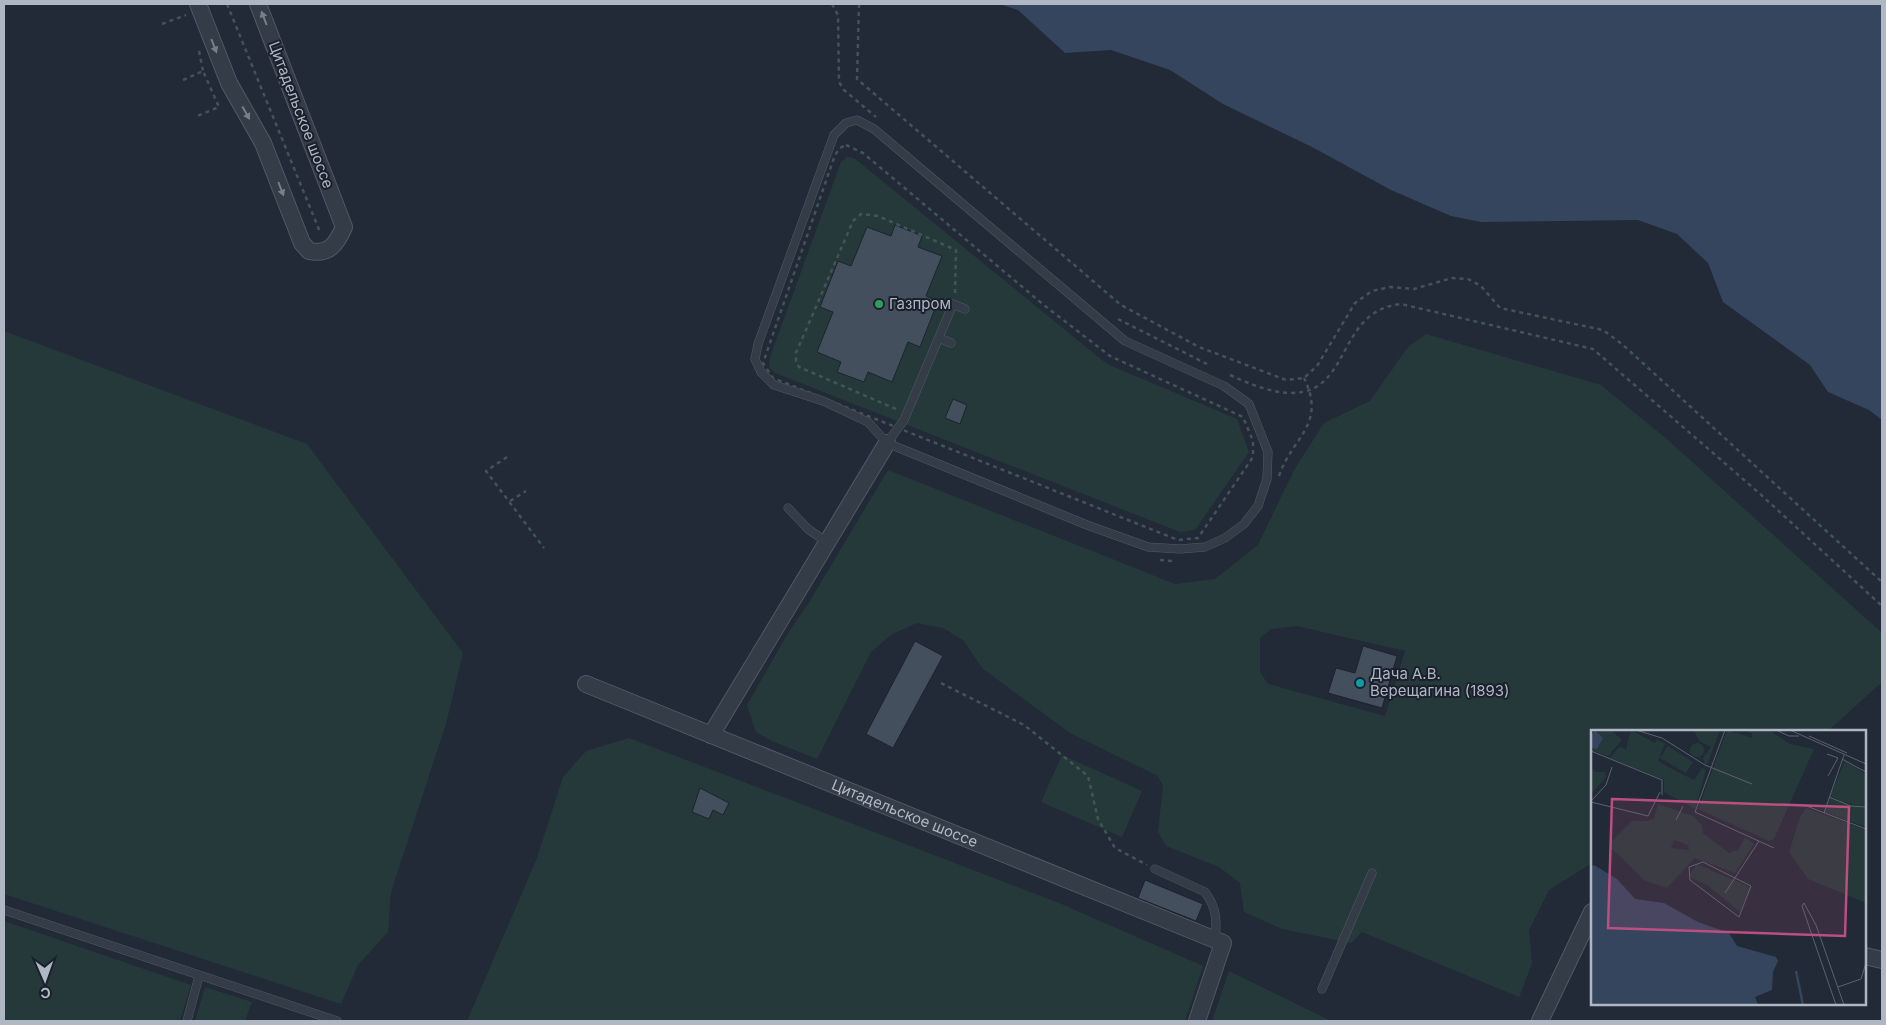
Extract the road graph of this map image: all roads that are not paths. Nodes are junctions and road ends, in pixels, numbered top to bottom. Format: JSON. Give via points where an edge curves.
{"nodes":[{"id":1,"x":198,"y":4,"type":"edge"},
{"id":2,"x":258,"y":4,"type":"edge"},
{"id":3,"x":965,"y":309,"type":"dead end"},
{"id":4,"x":939,"y":338,"type":"junction"},
{"id":5,"x":951,"y":343,"type":"dead end"},
{"id":6,"x":887,"y":443,"type":"junction"},
{"id":7,"x":788,"y":508,"type":"dead end"},
{"id":8,"x":828,"y":543,"type":"junction"},
{"id":9,"x":586,"y":684,"type":"dead end"},
{"id":10,"x":710,"y":735,"type":"junction"},
{"id":11,"x":1155,"y":869,"type":"road end"},
{"id":12,"x":1372,"y":873,"type":"dead end"},
{"id":13,"x":4,"y":910,"type":"edge"},
{"id":14,"x":1591,"y":914,"type":"edge"},
{"id":15,"x":1219,"y":941,"type":"junction"},
{"id":16,"x":1866,"y":956,"type":"edge"},
{"id":17,"x":1882,"y":960,"type":"edge"},
{"id":18,"x":199,"y":976,"type":"junction"},
{"id":19,"x":1322,"y":989,"type":"dead end"},
{"id":20,"x":187,"y":1021,"type":"edge"},
{"id":21,"x":337,"y":1021,"type":"edge"},
{"id":22,"x":1197,"y":1021,"type":"edge"},
{"id":23,"x":1540,"y":1021,"type":"edge"}],
"edges":[{"from":1,"to":2,"type":"street","name":"Цитадельское шоссе","one_way":true,"via":[[229,82],[263,143],[302,243],[309,251],[329,251],[338,242],[344,227]]},
{"from":3,"to":4,"type":"lane","via":[[954,304]]},
{"from":4,"to":5,"type":"lane"},
{"from":4,"to":6,"type":"lane","via":[[906,414]]},
{"from":6,"to":6,"type":"lane","via":[[1148,547],[1205,547],[1225,538],[1244,524],[1258,506],[1267,480],[1268,452],[1248,404],[1224,386],[1124,341],[874,129],[858,120],[846,123],[834,135],[755,359],[761,372],[774,385],[823,401],[868,422]]},
{"from":6,"to":8,"type":"street"},
{"from":7,"to":8,"type":"lane","via":[[808,530]]},
{"from":8,"to":10,"type":"street"},
{"from":9,"to":10,"type":"street","name":"Цитадельское шоссе"},
{"from":10,"to":15,"type":"street","name":"Цитадельское шоссе"},
{"from":11,"to":15,"type":"lane","via":[[1205,892],[1217,916]]},
{"from":12,"to":19,"type":"lane"},
{"from":13,"to":18,"type":"lane"},
{"from":14,"to":23,"type":"street"},
{"from":15,"to":22,"type":"street"},
{"from":16,"to":17,"type":"street"},
{"from":18,"to":20,"type":"lane"},
{"from":18,"to":21,"type":"lane"}]}
